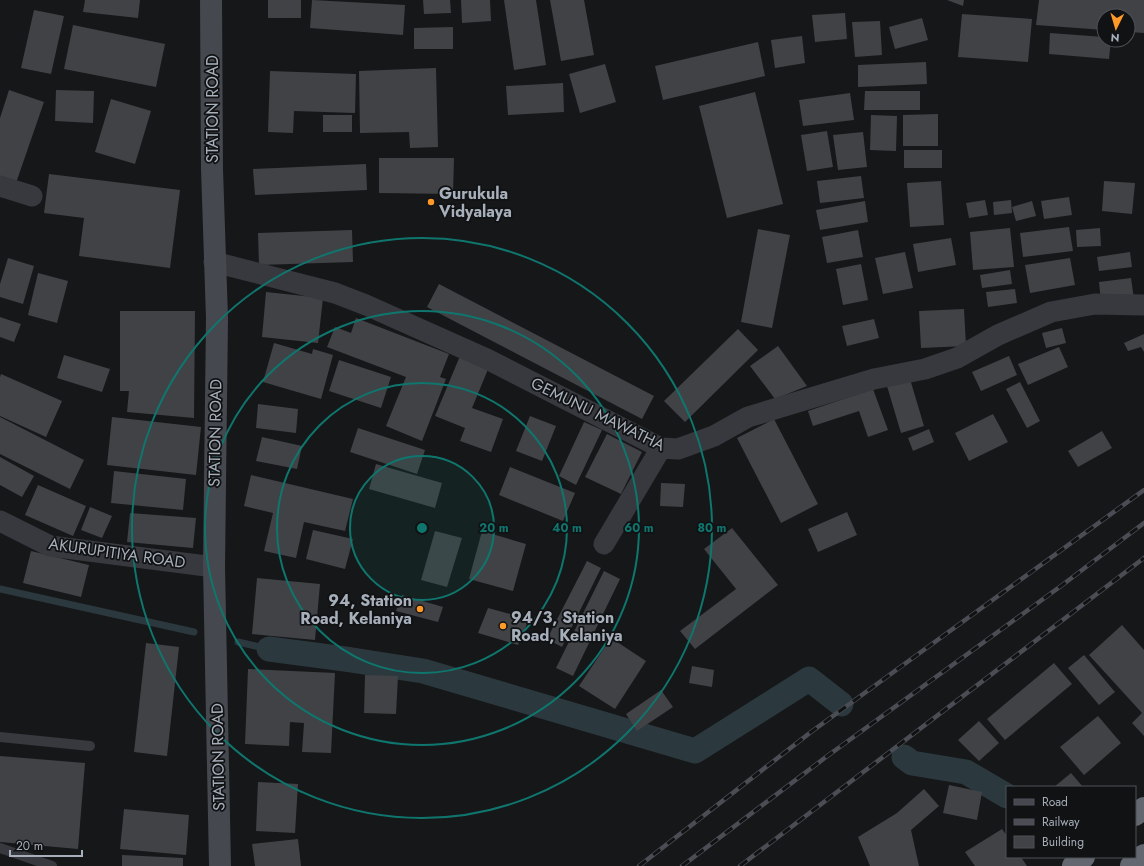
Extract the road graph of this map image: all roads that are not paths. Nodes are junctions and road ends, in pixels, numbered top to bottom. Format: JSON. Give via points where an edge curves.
{"nodes":[{"id":1,"x":211,"y":0,"type":"edge"},
{"id":2,"x":0,"y":186,"type":"edge"},
{"id":3,"x":32,"y":196,"type":"dead end"},
{"id":4,"x":214,"y":262,"type":"junction"},
{"id":5,"x":1144,"y":305,"type":"edge"},
{"id":6,"x":661,"y":448,"type":"junction"},
{"id":7,"x":0,"y":521,"type":"edge"},
{"id":8,"x":604,"y":544,"type":"dead end"},
{"id":9,"x":214,"y":567,"type":"junction"},
{"id":10,"x":0,"y":738,"type":"edge"},
{"id":11,"x":90,"y":746,"type":"dead end"},
{"id":12,"x":1144,"y":808,"type":"edge"},
{"id":13,"x":1136,"y":814,"type":"edge"},
{"id":14,"x":0,"y":848,"type":"edge"},
{"id":15,"x":1144,"y":855,"type":"edge"},
{"id":16,"x":1083,"y":858,"type":"edge"},
{"id":17,"x":52,"y":866,"type":"edge"},
{"id":18,"x":220,"y":866,"type":"edge"},
{"id":19,"x":1073,"y":866,"type":"edge"},
{"id":20,"x":1131,"y":866,"type":"edge"}],
"edges":[{"from":1,"to":4,"type":"street","name":"STATION ROAD"},
{"from":2,"to":3,"type":"street"},
{"from":4,"to":6,"type":"street","name":"GEMUNU MAWATHA","via":[[335,293],[366,304],[487,359]]},
{"from":4,"to":9,"type":"street","name":"STATION ROAD","via":[[217,318]]},
{"from":5,"to":6,"type":"street","name":"GEMUNU MAWATHA","via":[[1095,304],[1051,312],[998,335],[957,358],[925,369],[874,379],[748,417],[714,436],[678,449]]},
{"from":6,"to":8,"type":"street"},
{"from":7,"to":9,"type":"street","name":"AKURUPITIYA ROAD","via":[[50,546]]},
{"from":9,"to":18,"type":"street","name":"STATION ROAD"},
{"from":10,"to":11,"type":"lane"},
{"from":12,"to":13,"type":"highway"},
{"from":14,"to":17,"type":"lane"},
{"from":15,"to":20,"type":"highway"},
{"from":16,"to":19,"type":"highway"}]}
